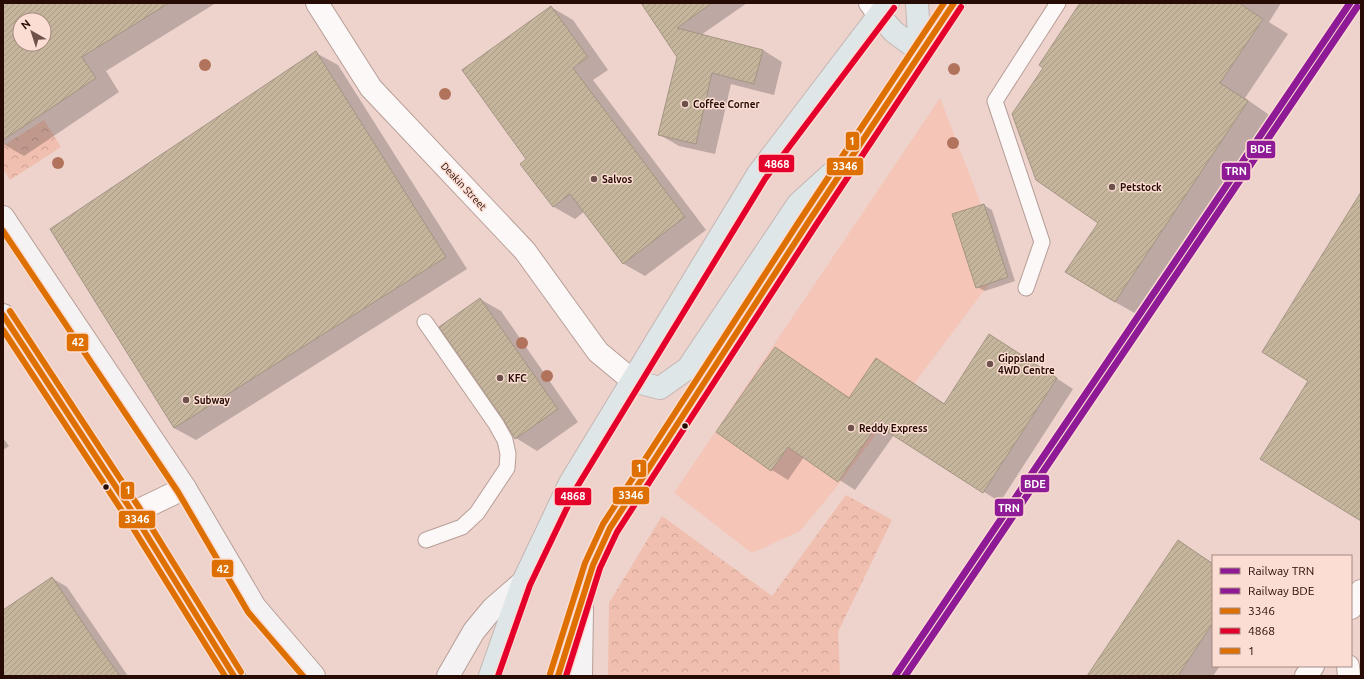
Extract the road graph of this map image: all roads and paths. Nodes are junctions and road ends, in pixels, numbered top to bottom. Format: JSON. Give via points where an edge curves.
{"nodes":[{"id":1,"x":317,"y":3,"type":"edge"},
{"id":2,"x":917,"y":3,"type":"edge"},
{"id":3,"x":954,"y":3,"type":"edge"},
{"id":4,"x":1058,"y":3,"type":"edge"},
{"id":5,"x":879,"y":7,"type":"edge"},
{"id":6,"x":920,"y":51,"type":"junction"},
{"id":7,"x":858,"y":148,"type":"junction"},
{"id":8,"x":3,"y":217,"type":"edge"},
{"id":9,"x":1026,"y":288,"type":"dead end"},
{"id":10,"x":3,"y":315,"type":"edge"},
{"id":11,"x":425,"y":322,"type":"dead end"},
{"id":12,"x":633,"y":381,"type":"junction"},
{"id":13,"x":185,"y":488,"type":"junction"},
{"id":14,"x":133,"y":513,"type":"junction"},
{"id":15,"x":426,"y":540,"type":"dead end"},
{"id":16,"x":523,"y":582,"type":"junction"},
{"id":17,"x":1361,"y":591,"type":"edge"},
{"id":18,"x":582,"y":604,"type":"junction"},
{"id":19,"x":1352,"y":606,"type":"edge"},
{"id":20,"x":1312,"y":667,"type":"edge"},
{"id":21,"x":234,"y":676,"type":"edge"},
{"id":22,"x":314,"y":676,"type":"edge"},
{"id":23,"x":448,"y":676,"type":"edge"},
{"id":24,"x":490,"y":676,"type":"edge"},
{"id":25,"x":558,"y":676,"type":"edge"},
{"id":26,"x":581,"y":676,"type":"edge"},
{"id":27,"x":1306,"y":676,"type":"edge"}],
"edges":[{"from":1,"to":12,"type":"street","name":"Deakin Street","via":[[371,88],[525,251],[598,352]]},
{"from":2,"to":6,"type":"highway"},
{"from":3,"to":6,"type":"highway"},
{"from":4,"to":9,"type":"lane","via":[[996,101],[1042,242]]},
{"from":5,"to":6,"type":"highway","via":[[894,32]]},
{"from":5,"to":12,"type":"highway","via":[[758,174]]},
{"from":6,"to":7,"type":"highway"},
{"from":7,"to":12,"type":"highway","via":[[798,204],[688,368],[660,388]]},
{"from":7,"to":18,"type":"highway","via":[[610,528],[593,565]]},
{"from":8,"to":13,"type":"main road"},
{"from":10,"to":14,"type":"main road"},
{"from":11,"to":15,"type":"lane","via":[[496,424],[505,440],[508,454],[507,468],[477,513],[462,527]]},
{"from":12,"to":16,"type":"highway","via":[[570,483]]},
{"from":13,"to":14,"type":"street"},
{"from":13,"to":22,"type":"main road","via":[[255,607]]},
{"from":14,"to":21,"type":"main road"},
{"from":16,"to":23,"type":"main road","via":[[493,608],[474,631]]},
{"from":16,"to":24,"type":"highway"},
{"from":17,"to":19,"type":"street"},
{"from":18,"to":25,"type":"highway"},
{"from":18,"to":26,"type":"main road"},
{"from":20,"to":27,"type":"street"}]}
